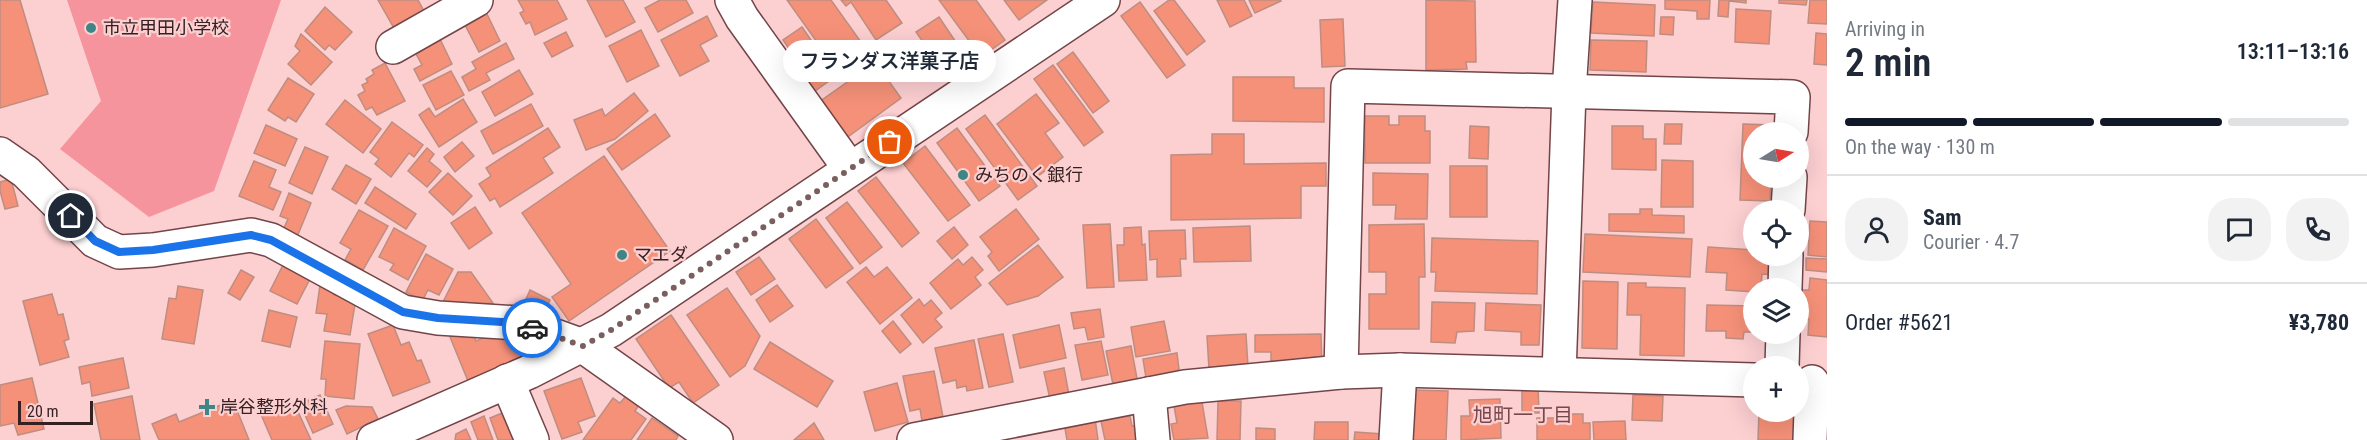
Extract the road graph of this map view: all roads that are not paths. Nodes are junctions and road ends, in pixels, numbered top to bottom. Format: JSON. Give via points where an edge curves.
{"nodes":[{"id":1,"x":476,"y":0,"type":"edge"},
{"id":2,"x":732,"y":0,"type":"edge"},
{"id":3,"x":1103,"y":0,"type":"edge"},
{"id":4,"x":1575,"y":0,"type":"edge"},
{"id":5,"x":393,"y":47,"type":"dead end"},
{"id":6,"x":1569,"y":92,"type":"junction"},
{"id":7,"x":1792,"y":122,"type":"edge"},
{"id":8,"x":0,"y":154,"type":"edge"},
{"id":9,"x":850,"y":169,"type":"junction"},
{"id":10,"x":583,"y":346,"type":"junction"},
{"id":11,"x":1400,"y":370,"type":"junction"},
{"id":12,"x":1341,"y":372,"type":"junction"},
{"id":13,"x":1559,"y":374,"type":"junction"},
{"id":14,"x":1743,"y":380,"type":"edge"},
{"id":15,"x":507,"y":381,"type":"junction"},
{"id":16,"x":1813,"y":382,"type":"edge"},
{"id":17,"x":1149,"y":394,"type":"junction"},
{"id":18,"x":374,"y":440,"type":"edge"},
{"id":19,"x":532,"y":440,"type":"edge"},
{"id":20,"x":716,"y":440,"type":"edge"},
{"id":21,"x":914,"y":440,"type":"edge"},
{"id":22,"x":1153,"y":440,"type":"edge"},
{"id":23,"x":1396,"y":440,"type":"edge"},
{"id":24,"x":1810,"y":440,"type":"edge"}],
"edges":[{"from":1,"to":5,"type":"street"},
{"from":2,"to":9,"type":"street"},
{"from":3,"to":9,"type":"street"},
{"from":4,"to":6,"type":"street"},
{"from":6,"to":7,"type":"street","via":[[1793,97]]},
{"from":6,"to":12,"type":"street","via":[[1348,86]]},
{"from":6,"to":13,"type":"street"},
{"from":8,"to":10,"type":"street","via":[[26,172],[95,241],[119,252],[251,235],[271,240],[403,312],[519,323]]},
{"from":9,"to":10,"type":"street"},
{"from":10,"to":15,"type":"street"},
{"from":10,"to":20,"type":"street"},
{"from":11,"to":12,"type":"street"},
{"from":11,"to":13,"type":"street"},
{"from":11,"to":23,"type":"street"},
{"from":12,"to":17,"type":"street"},
{"from":13,"to":14,"type":"street"},
{"from":15,"to":18,"type":"street"},
{"from":15,"to":19,"type":"street"},
{"from":16,"to":24,"type":"street"},
{"from":17,"to":21,"type":"street"},
{"from":17,"to":22,"type":"street"}]}
